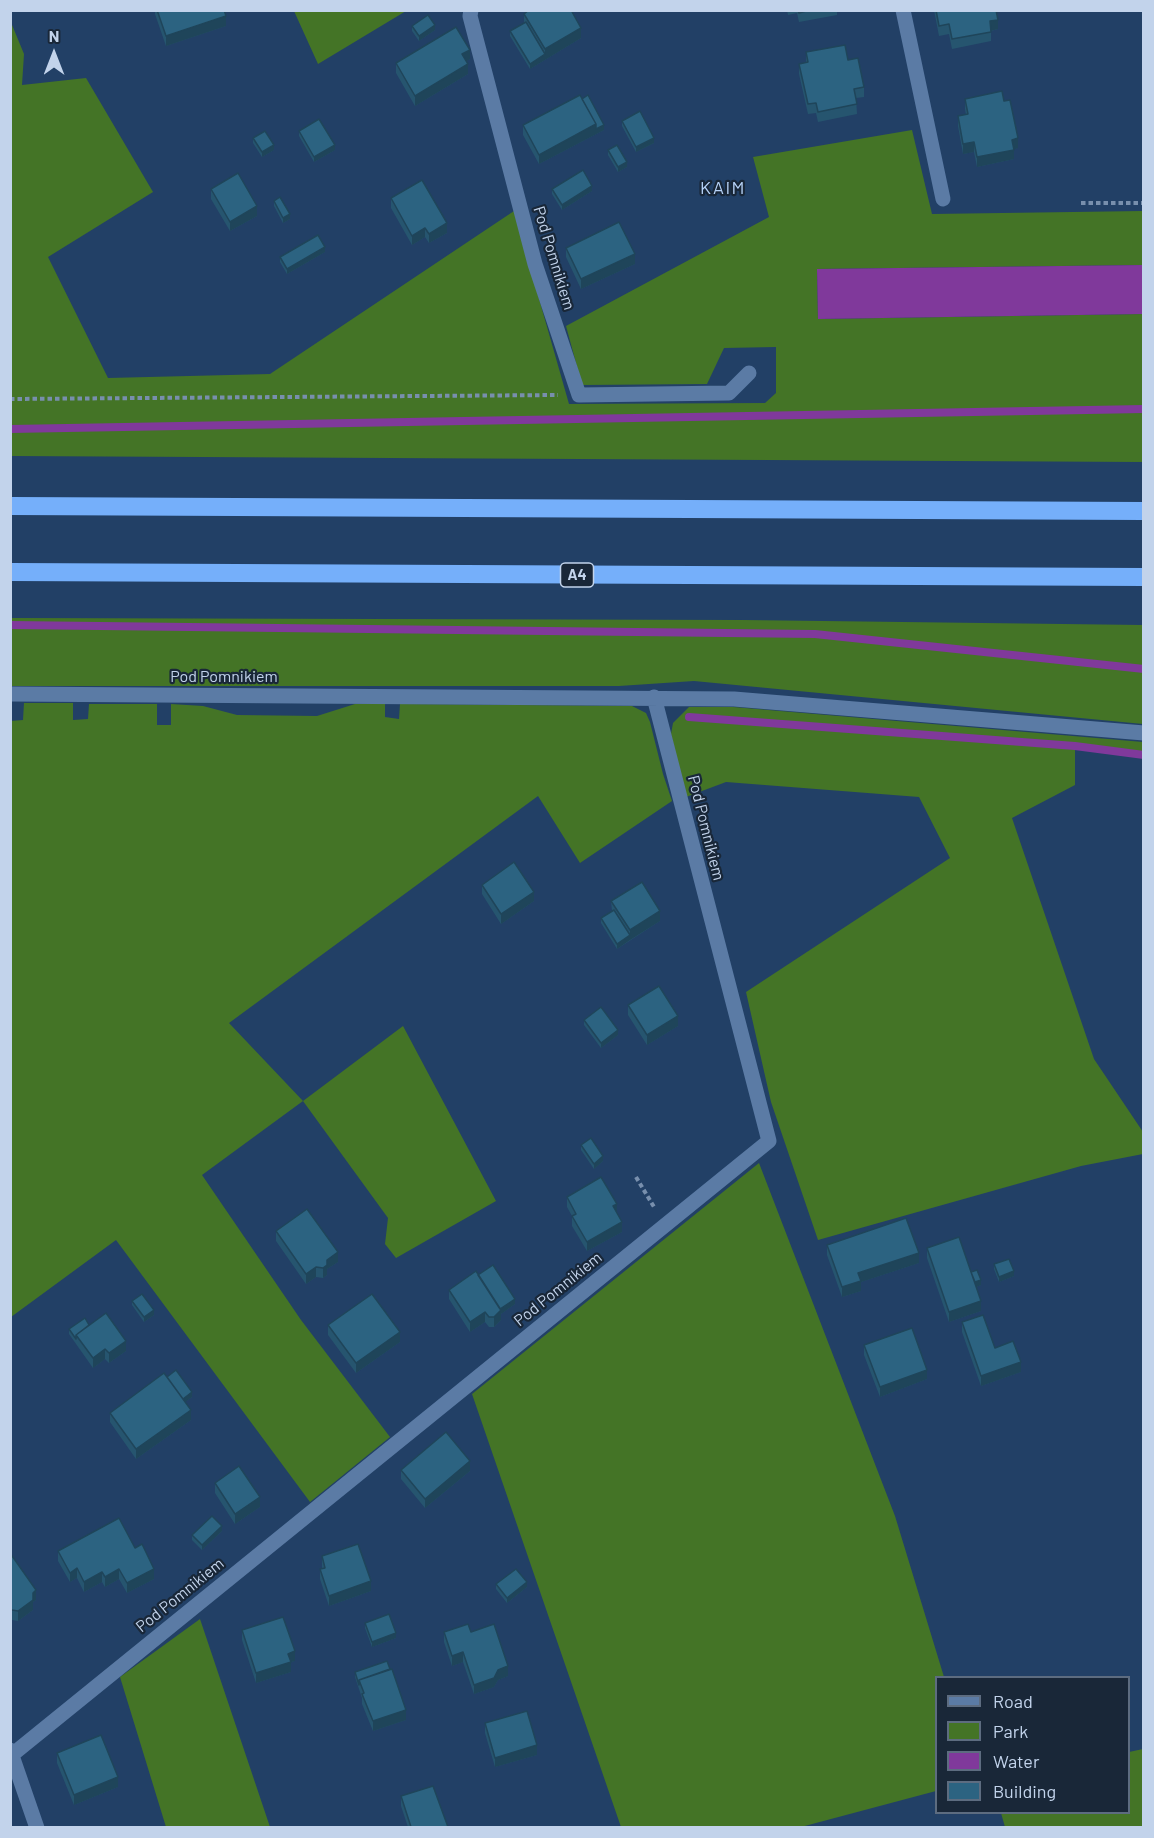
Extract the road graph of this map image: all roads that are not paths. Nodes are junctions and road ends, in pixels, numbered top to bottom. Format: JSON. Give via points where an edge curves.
{"nodes":[{"id":1,"x":471,"y":10,"type":"edge"},
{"id":2,"x":903,"y":10,"type":"edge"},
{"id":3,"x":943,"y":199,"type":"dead end"},
{"id":4,"x":749,"y":373,"type":"dead end"},
{"id":5,"x":10,"y":506,"type":"edge"},
{"id":6,"x":1143,"y":511,"type":"edge"},
{"id":7,"x":10,"y":572,"type":"edge"},
{"id":8,"x":1143,"y":577,"type":"edge"},
{"id":9,"x":10,"y":694,"type":"edge"},
{"id":10,"x":654,"y":698,"type":"junction"},
{"id":11,"x":1143,"y":733,"type":"edge"},
{"id":12,"x":12,"y":1752,"type":"edge"},
{"id":13,"x":37,"y":1827,"type":"edge"}],
"edges":[{"from":1,"to":4,"type":"street","name":"Pod Pomnikiem","via":[[535,264],[579,395],[729,393]]},
{"from":2,"to":3,"type":"street"},
{"from":5,"to":6,"type":"highway"},
{"from":7,"to":8,"type":"highway","number":"A4"},
{"from":9,"to":10,"type":"street","name":"Pod Pomnikiem"},
{"from":10,"to":11,"type":"street","name":"Pod Pomnikiem","via":[[734,699]]},
{"from":10,"to":12,"type":"street","name":"Pod Pomnikiem","via":[[769,1141]]},
{"from":12,"to":13,"type":"street"}]}
